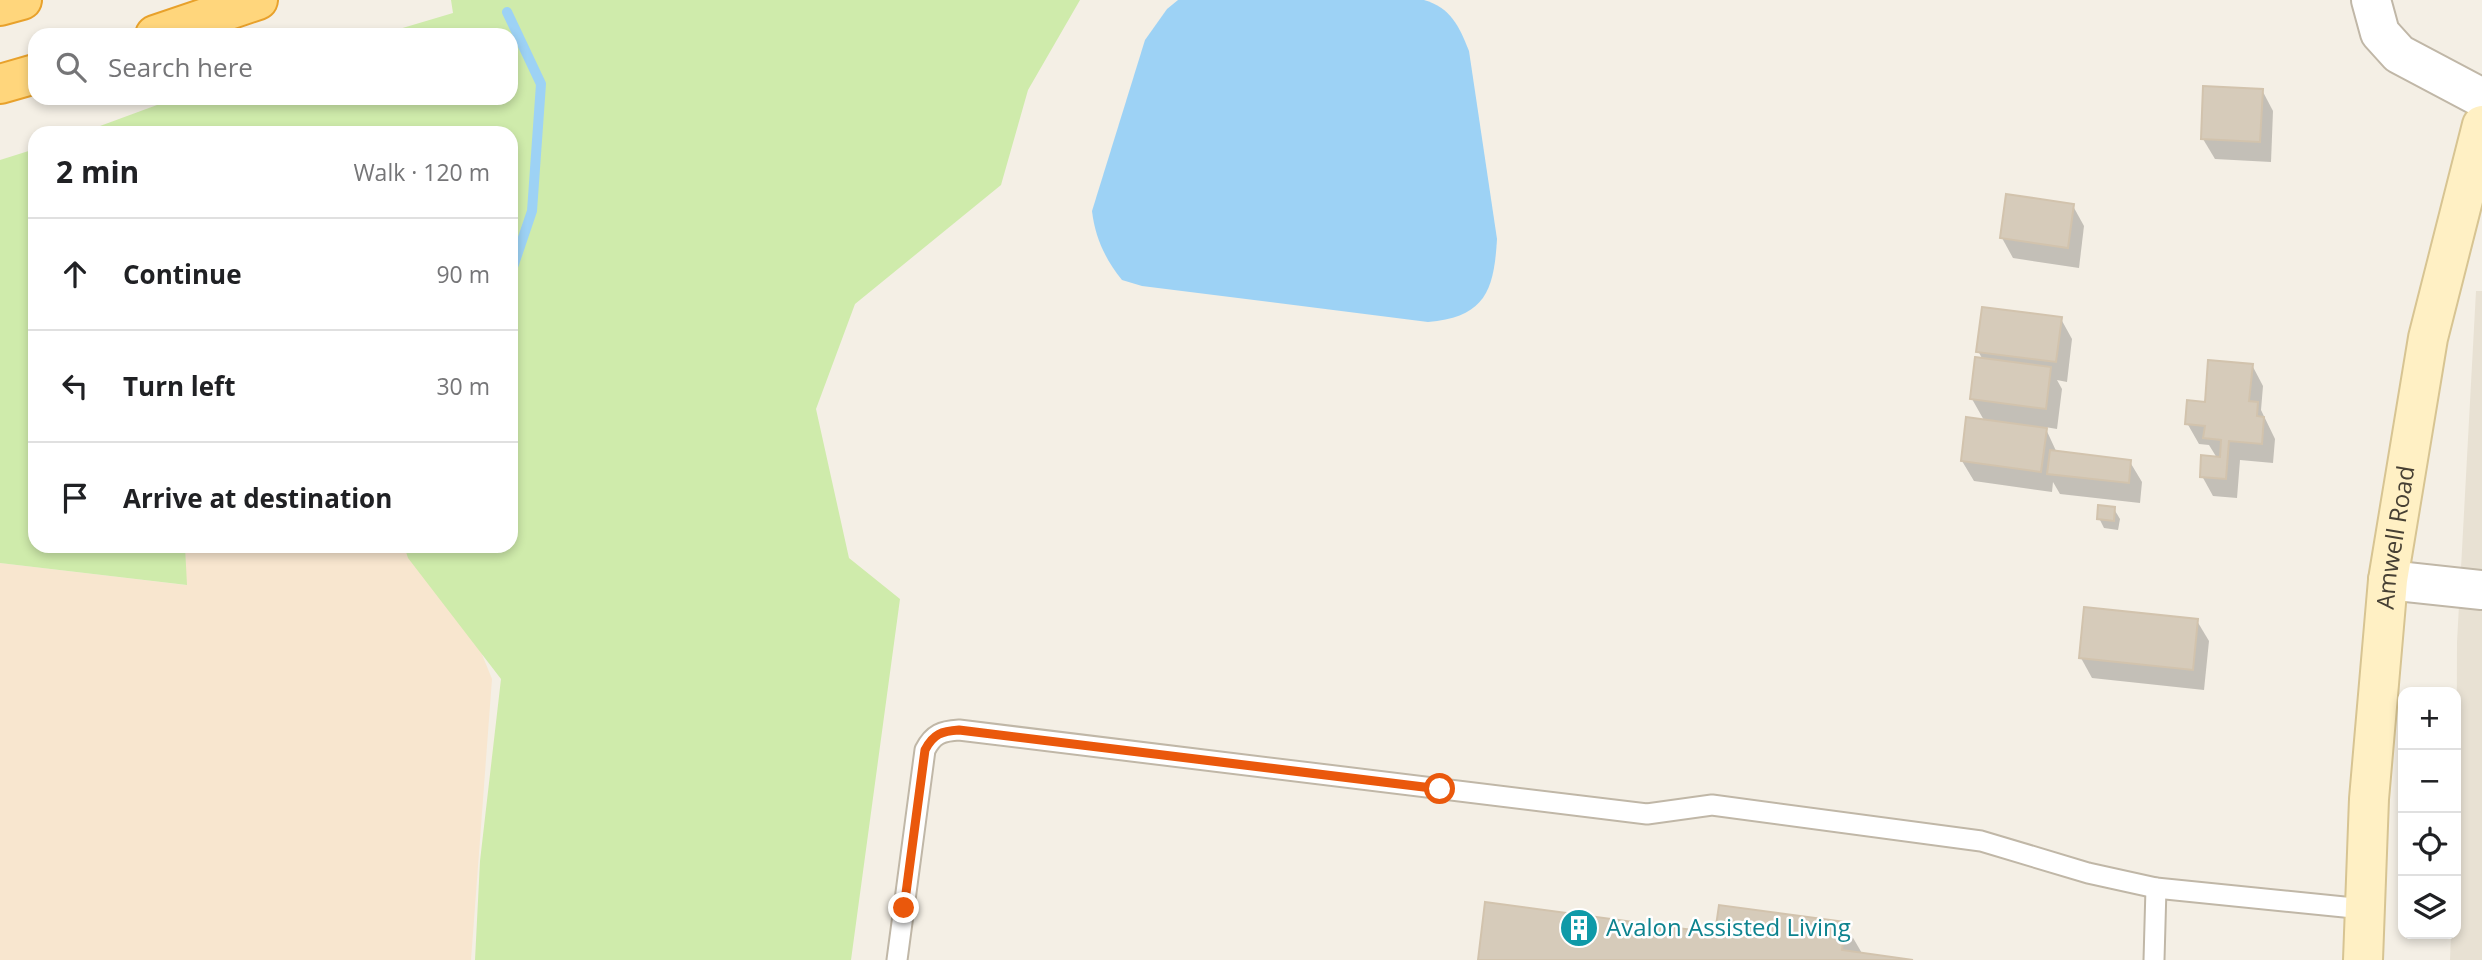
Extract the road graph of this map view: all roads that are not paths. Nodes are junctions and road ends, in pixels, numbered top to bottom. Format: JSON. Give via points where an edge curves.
{"nodes":[{"id":1,"x":22,"y":0,"type":"edge"},
{"id":2,"x":258,"y":0,"type":"edge"},
{"id":3,"x":2371,"y":0,"type":"edge"},
{"id":4,"x":0,"y":6,"type":"edge"},
{"id":5,"x":176,"y":28,"type":"edge"},
{"id":6,"x":28,"y":76,"type":"edge"},
{"id":7,"x":0,"y":84,"type":"edge"},
{"id":8,"x":2482,"y":98,"type":"edge"},
{"id":9,"x":2482,"y":125,"type":"edge"},
{"id":10,"x":2388,"y":580,"type":"junction"},
{"id":11,"x":2482,"y":590,"type":"edge"},
{"id":12,"x":2156,"y":888,"type":"junction"},
{"id":13,"x":2364,"y":909,"type":"junction"},
{"id":14,"x":897,"y":960,"type":"edge"},
{"id":15,"x":2154,"y":960,"type":"edge"},
{"id":16,"x":2363,"y":960,"type":"edge"}],
"edges":[{"from":1,"to":4,"type":"highway"},
{"from":2,"to":5,"type":"highway"},
{"from":3,"to":8,"type":"street","via":[[2381,33],[2399,54]]},
{"from":6,"to":7,"type":"highway"},
{"from":9,"to":10,"type":"main road","name":"Amwell Road","via":[[2428,338]]},
{"from":10,"to":11,"type":"street"},
{"from":10,"to":13,"type":"main road","name":"Amwell Road"},
{"from":12,"to":13,"type":"lane"},
{"from":12,"to":14,"type":"lane","via":[[1981,841],[1739,808],[1712,805],[1647,814],[959,730],[942,731],[930,739],[925,750]]},
{"from":12,"to":15,"type":"lane"},
{"from":13,"to":16,"type":"main road","name":"Amwell Road"}]}
